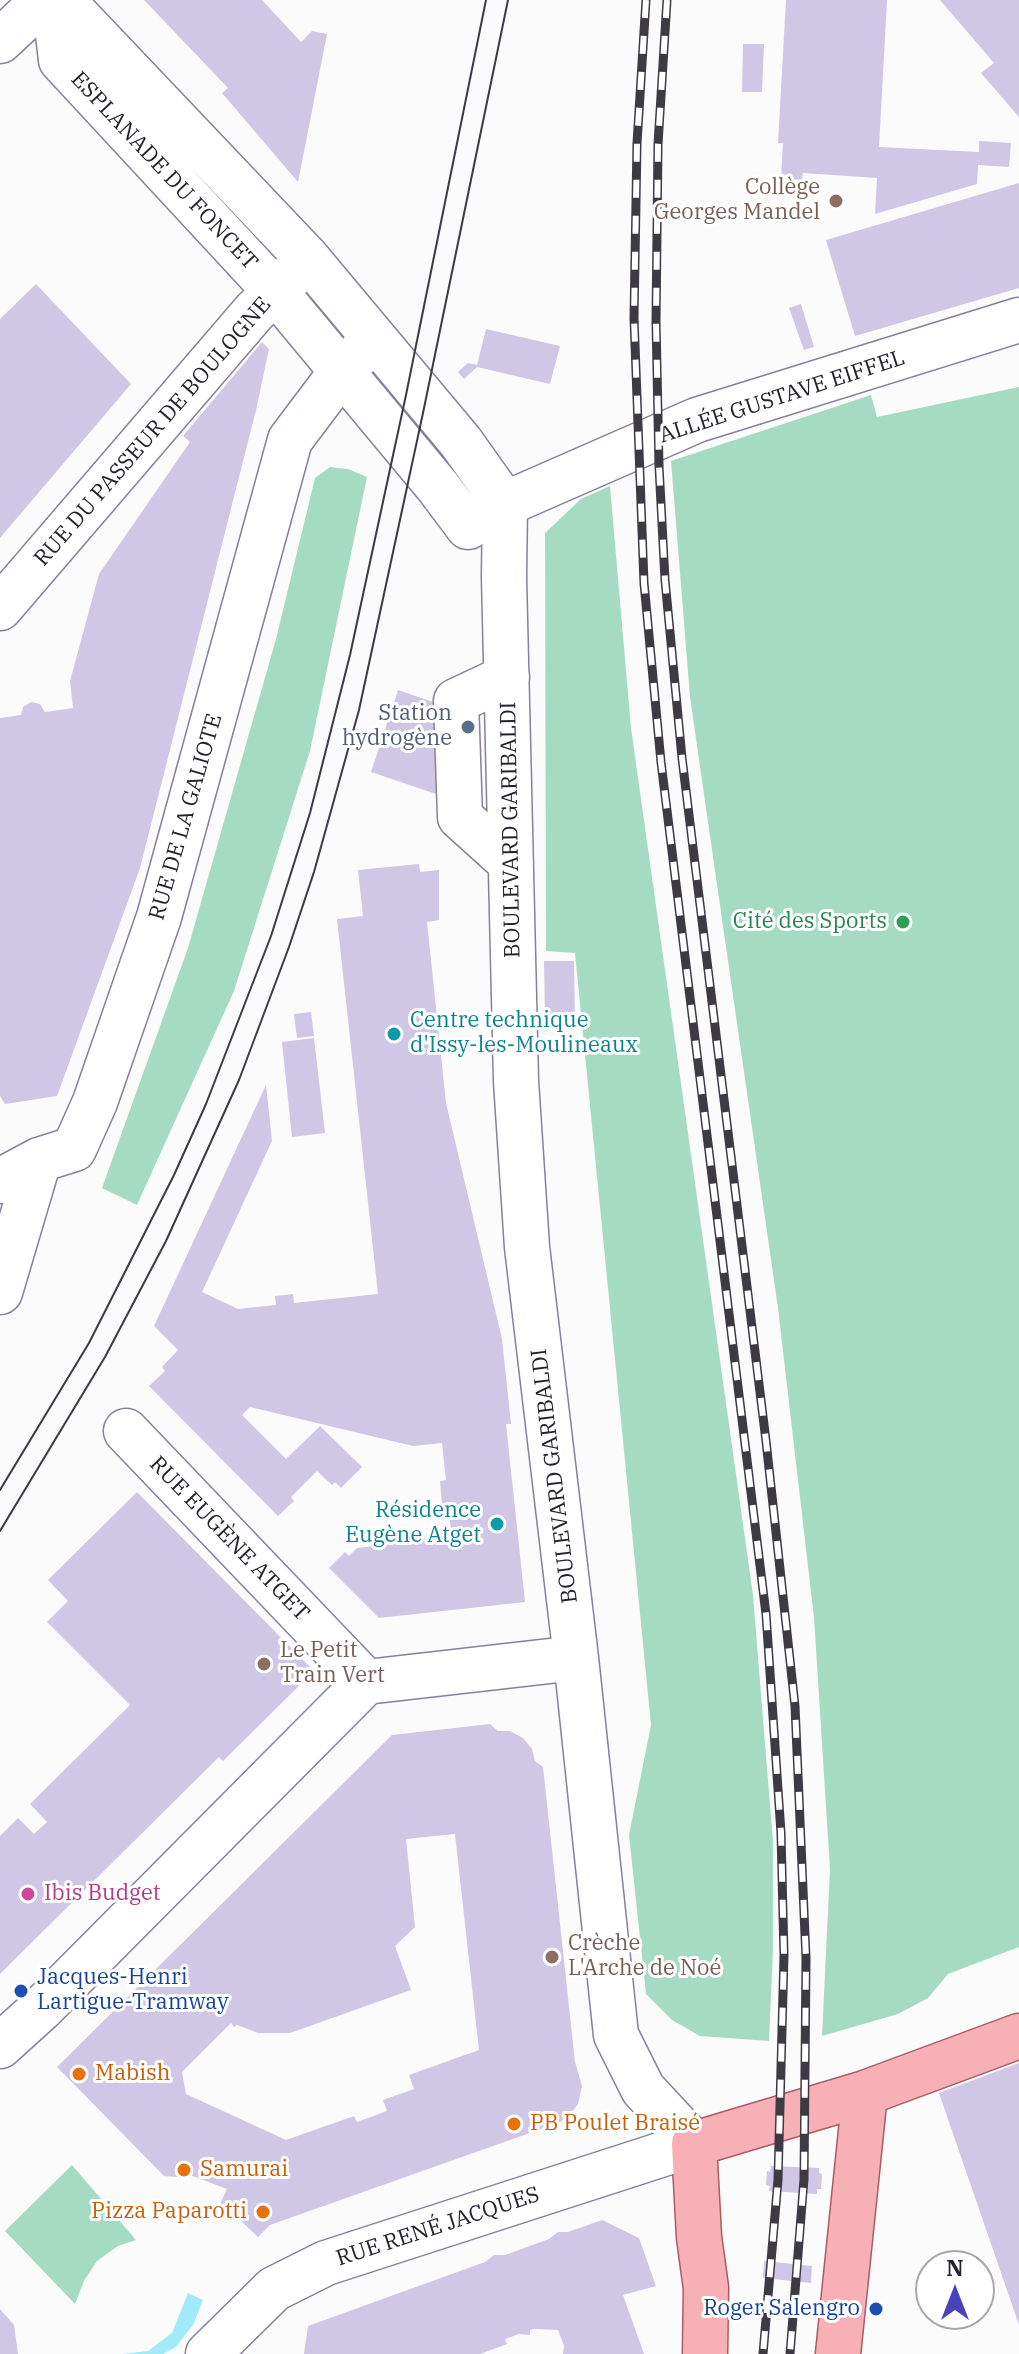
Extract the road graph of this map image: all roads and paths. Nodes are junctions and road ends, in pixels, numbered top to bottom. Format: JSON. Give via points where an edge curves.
{"nodes":[{"id":1,"x":44,"y":0,"type":"edge"},
{"id":2,"x":54,"y":0,"type":"edge"},
{"id":3,"x":62,"y":0,"type":"edge"},
{"id":4,"x":0,"y":41,"type":"edge"},
{"id":5,"x":308,"y":259,"type":"junction"},
{"id":6,"x":275,"y":291,"type":"junction"},
{"id":7,"x":1019,"y":320,"type":"edge"},
{"id":8,"x":375,"y":338,"type":"junction"},
{"id":9,"x":342,"y":371,"type":"junction"},
{"id":10,"x":505,"y":504,"type":"junction"},
{"id":11,"x":468,"y":527,"type":"junction"},
{"id":12,"x":504,"y":569,"type":"junction"},
{"id":13,"x":0,"y":608,"type":"edge"},
{"id":14,"x":19,"y":1156,"type":"edge"},
{"id":15,"x":0,"y":1181,"type":"edge"},
{"id":16,"x":2,"y":1276,"type":"edge"},
{"id":17,"x":126,"y":1431,"type":"dead end"},
{"id":18,"x":576,"y":1658,"type":"junction"},
{"id":19,"x":366,"y":1682,"type":"junction"},
{"id":20,"x":1019,"y":2036,"type":"edge"},
{"id":21,"x":0,"y":2046,"type":"edge"},
{"id":22,"x":865,"y":2093,"type":"junction"},
{"id":23,"x":694,"y":2144,"type":"junction"},
{"id":24,"x":208,"y":2354,"type":"edge"},
{"id":25,"x":705,"y":2354,"type":"edge"},
{"id":26,"x":838,"y":2354,"type":"edge"}],
"edges":[{"from":1,"to":4,"type":"street"},
{"from":2,"to":6,"type":"street","name":"ESPLANADE DU FONCET","via":[[61,60]]},
{"from":3,"to":5,"type":"street","name":"ESPLANADE DU FONCET"},
{"from":5,"to":6,"type":"street","name":"RUE DU PASSEUR DE BOULOGNE"},
{"from":5,"to":8,"type":"street"},
{"from":6,"to":9,"type":"street"},
{"from":6,"to":13,"type":"street","name":"RUE DU PASSEUR DE BOULOGNE"},
{"from":7,"to":10,"type":"street","name":"ALLÉE GUSTAVE EIFFEL","via":[[697,420]]},
{"from":8,"to":9,"type":"street","name":"RUE DE LA GALIOTE"},
{"from":8,"to":10,"type":"street"},
{"from":9,"to":11,"type":"street"},
{"from":9,"to":14,"type":"street","name":"RUE DE LA GALIOTE","via":[[290,440],[159,917],[95,1102],[74,1149]]},
{"from":10,"to":11,"type":"street"},
{"from":10,"to":12,"type":"street","name":"BOULEVARD GARIBALDI"},
{"from":11,"to":12,"type":"street"},
{"from":12,"to":18,"type":"street","name":"BOULEVARD GARIBALDI","via":[[516,1081],[527,1247]]},
{"from":14,"to":15,"type":"street"},
{"from":14,"to":16,"type":"street"},
{"from":17,"to":19,"type":"street","name":"RUE EUGÈNE ATGET"},
{"from":18,"to":19,"type":"street"},
{"from":18,"to":23,"type":"street","name":"BOULEVARD GARIBALDI","via":[[616,2035],[643,2089]]},
{"from":19,"to":21,"type":"street"},
{"from":20,"to":22,"type":"main road"},
{"from":22,"to":23,"type":"main road"},
{"from":22,"to":26,"type":"main road"},
{"from":23,"to":24,"type":"street","name":"RUE RENÉ JACQUES","via":[[326,2263],[274,2289]]},
{"from":23,"to":25,"type":"main road","via":[[706,2288]]}]}
